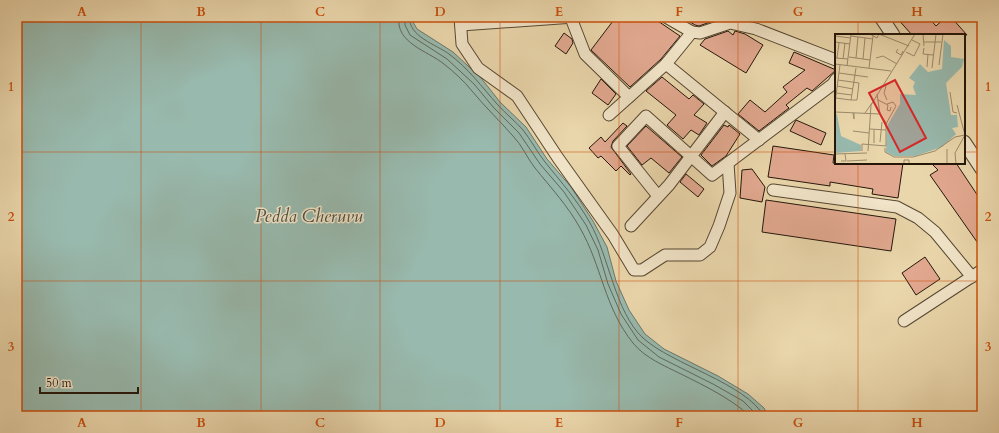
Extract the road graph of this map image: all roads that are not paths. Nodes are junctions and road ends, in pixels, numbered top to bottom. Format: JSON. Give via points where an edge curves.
{"nodes":[{"id":1,"x":572,"y":17,"type":"edge"},
{"id":2,"x":666,"y":17,"type":"edge"},
{"id":3,"x":881,"y":17,"type":"edge"},
{"id":4,"x":732,"y":20,"type":"edge"},
{"id":5,"x":460,"y":21,"type":"edge"},
{"id":6,"x":692,"y":32,"type":"junction"},
{"id":7,"x":892,"y":34,"type":"edge"},
{"id":8,"x":835,"y":60,"type":"edge"},
{"id":9,"x":666,"y":64,"type":"junction"},
{"id":10,"x":835,"y":81,"type":"edge"},
{"id":11,"x":629,"y":97,"type":"junction"},
{"id":12,"x":725,"y":112,"type":"junction"},
{"id":13,"x":609,"y":115,"type":"dead end"},
{"id":14,"x":759,"y":140,"type":"junction"},
{"id":15,"x":965,"y":144,"type":"edge"},
{"id":16,"x":690,"y":156,"type":"junction"},
{"id":17,"x":728,"y":163,"type":"junction"},
{"id":18,"x":982,"y":169,"type":"edge"},
{"id":19,"x":773,"y":190,"type":"dead end"},
{"id":20,"x":658,"y":196,"type":"junction"},
{"id":21,"x":631,"y":226,"type":"dead end"},
{"id":22,"x":982,"y":270,"type":"edge"},
{"id":23,"x":972,"y":276,"type":"junction"},
{"id":24,"x":904,"y":321,"type":"dead end"}],
"edges":[{"from":1,"to":5,"type":"street"},
{"from":1,"to":11,"type":"street","via":[[585,54]]},
{"from":2,"to":6,"type":"street"},
{"from":3,"to":7,"type":"street"},
{"from":4,"to":6,"type":"street","via":[[700,33]]},
{"from":4,"to":8,"type":"street"},
{"from":5,"to":17,"type":"street","via":[[462,44],[478,68],[517,96],[614,235],[634,270],[642,270],[665,255],[700,255],[710,247],[730,193]]},
{"from":6,"to":9,"type":"street"},
{"from":9,"to":11,"type":"street"},
{"from":9,"to":12,"type":"street"},
{"from":10,"to":14,"type":"street"},
{"from":11,"to":13,"type":"street"},
{"from":12,"to":14,"type":"street"},
{"from":12,"to":16,"type":"street"},
{"from":14,"to":17,"type":"street"},
{"from":15,"to":18,"type":"street"},
{"from":16,"to":17,"type":"street","via":[[712,175]]},
{"from":16,"to":20,"type":"street"},
{"from":16,"to":20,"type":"street","via":[[646,116],[618,146]]},
{"from":19,"to":23,"type":"street","via":[[897,207],[918,218],[935,232]]},
{"from":20,"to":21,"type":"street"},
{"from":22,"to":23,"type":"street"},
{"from":23,"to":24,"type":"street"}]}
